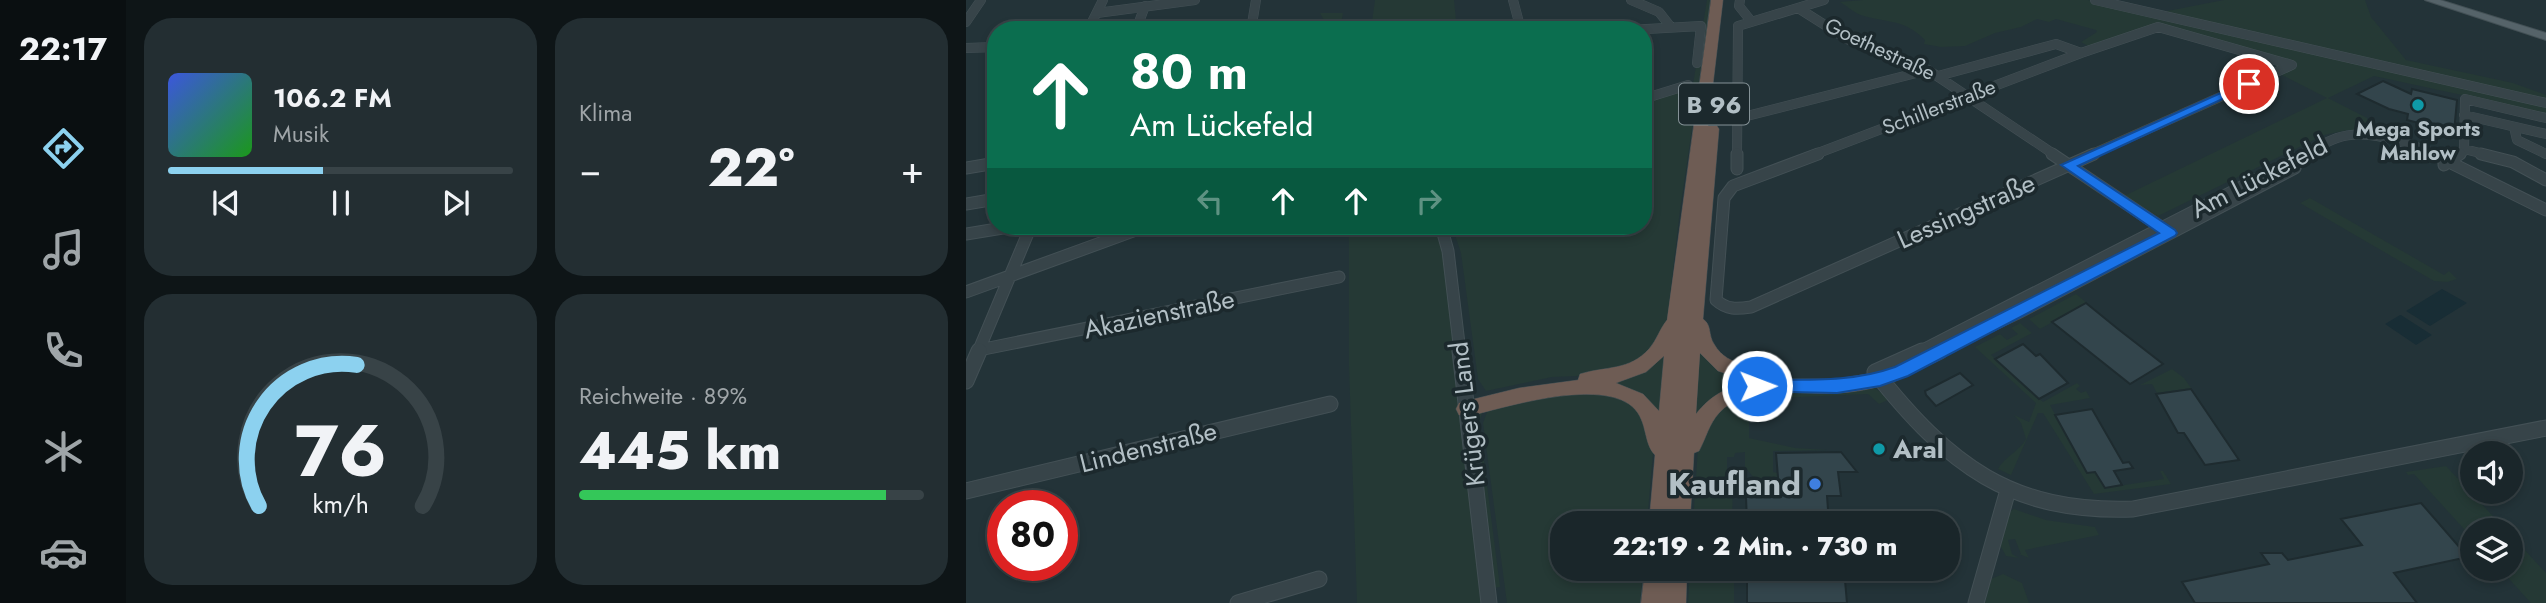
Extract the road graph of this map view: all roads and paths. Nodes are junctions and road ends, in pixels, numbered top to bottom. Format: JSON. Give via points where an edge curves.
{"nodes":[{"id":1,"x":981,"y":0,"type":"edge"},
{"id":2,"x":1103,"y":0,"type":"edge"},
{"id":3,"x":1195,"y":0,"type":"edge"},
{"id":4,"x":1256,"y":0,"type":"edge"},
{"id":5,"x":1513,"y":0,"type":"edge"},
{"id":6,"x":1631,"y":0,"type":"edge"},
{"id":7,"x":1717,"y":0,"type":"edge"},
{"id":8,"x":1727,"y":0,"type":"edge"},
{"id":9,"x":1740,"y":0,"type":"edge"},
{"id":10,"x":1824,"y":0,"type":"edge"},
{"id":11,"x":2095,"y":0,"type":"edge"},
{"id":12,"x":2430,"y":0,"type":"edge"},
{"id":13,"x":2446,"y":0,"type":"edge"},
{"id":14,"x":1145,"y":6,"type":"junction"},
{"id":15,"x":1798,"y":8,"type":"junction"},
{"id":16,"x":1097,"y":13,"type":"junction"},
{"id":17,"x":1093,"y":21,"type":"edge"},
{"id":18,"x":1139,"y":21,"type":"edge"},
{"id":19,"x":1252,"y":21,"type":"edge"},
{"id":20,"x":1519,"y":21,"type":"edge"},
{"id":21,"x":1751,"y":21,"type":"junction"},
{"id":22,"x":966,"y":22,"type":"edge"},
{"id":23,"x":1670,"y":26,"type":"junction"},
{"id":24,"x":2158,"y":27,"type":"joint"},
{"id":25,"x":1652,"y":28,"type":"edge"},
{"id":26,"x":2546,"y":32,"type":"edge"},
{"id":27,"x":2546,"y":37,"type":"edge"},
{"id":28,"x":987,"y":45,"type":"edge"},
{"id":29,"x":966,"y":46,"type":"edge"},
{"id":30,"x":2081,"y":53,"type":"junction"},
{"id":31,"x":1697,"y":63,"type":"dead end"},
{"id":32,"x":2292,"y":65,"type":"joint"},
{"id":33,"x":1933,"y":73,"type":"junction"},
{"id":34,"x":1688,"y":85,"type":"dead end"},
{"id":35,"x":1652,"y":96,"type":"edge"},
{"id":36,"x":1967,"y":96,"type":"junction"},
{"id":37,"x":2546,"y":103,"type":"edge"},
{"id":38,"x":2464,"y":115,"type":"junction"},
{"id":39,"x":1739,"y":118,"type":"junction"},
{"id":40,"x":2546,"y":118,"type":"edge"},
{"id":41,"x":2514,"y":127,"type":"junction"},
{"id":42,"x":2546,"y":134,"type":"edge"},
{"id":43,"x":2464,"y":149,"type":"junction"},
{"id":44,"x":2546,"y":154,"type":"edge"},
{"id":45,"x":2446,"y":163,"type":"junction"},
{"id":46,"x":987,"y":164,"type":"edge"},
{"id":47,"x":2068,"y":165,"type":"junction"},
{"id":48,"x":966,"y":168,"type":"edge"},
{"id":49,"x":1737,"y":169,"type":"dead end"},
{"id":50,"x":2546,"y":180,"type":"edge"},
{"id":51,"x":1725,"y":194,"type":"joint"},
{"id":52,"x":987,"y":201,"type":"edge"},
{"id":53,"x":966,"y":204,"type":"edge"},
{"id":54,"x":2546,"y":210,"type":"edge"},
{"id":55,"x":2546,"y":216,"type":"edge"},
{"id":56,"x":2166,"y":230,"type":"junction"},
{"id":57,"x":987,"y":231,"type":"edge"},
{"id":58,"x":966,"y":234,"type":"edge"},
{"id":59,"x":1027,"y":235,"type":"edge"},
{"id":60,"x":1122,"y":235,"type":"edge"},
{"id":61,"x":1444,"y":235,"type":"edge"},
{"id":62,"x":1010,"y":275,"type":"junction"},
{"id":63,"x":1339,"y":277,"type":"dead end"},
{"id":64,"x":1697,"y":278,"type":"junction"},
{"id":65,"x":966,"y":292,"type":"edge"},
{"id":66,"x":1677,"y":312,"type":"junction"},
{"id":67,"x":979,"y":350,"type":"junction"},
{"id":68,"x":1878,"y":375,"type":"junction"},
{"id":69,"x":966,"y":381,"type":"edge"},
{"id":70,"x":1330,"y":404,"type":"dead end"},
{"id":71,"x":1466,"y":404,"type":"junction"},
{"id":72,"x":2546,"y":428,"type":"edge"},
{"id":73,"x":1682,"y":482,"type":"junction"},
{"id":74,"x":2008,"y":490,"type":"junction"},
{"id":75,"x":966,"y":491,"type":"edge"},
{"id":76,"x":1662,"y":499,"type":"junction"},
{"id":77,"x":1661,"y":511,"type":"edge"},
{"id":78,"x":1680,"y":511,"type":"edge"},
{"id":79,"x":1319,"y":579,"type":"dead end"},
{"id":80,"x":1655,"y":581,"type":"edge"},
{"id":81,"x":1675,"y":581,"type":"edge"},
{"id":82,"x":1238,"y":603,"type":"edge"},
{"id":83,"x":1489,"y":603,"type":"edge"},
{"id":84,"x":1653,"y":603,"type":"edge"},
{"id":85,"x":1674,"y":603,"type":"edge"},
{"id":86,"x":1976,"y":603,"type":"edge"}],
"edges":[{"from":1,"to":22,"type":"street"},
{"from":2,"to":16,"type":"street"},
{"from":3,"to":14,"type":"street"},
{"from":4,"to":19,"type":"street"},
{"from":5,"to":20,"type":"street"},
{"from":6,"to":23,"type":"street","via":[[1661,12]]},
{"from":7,"to":66,"type":"highway","number":"B 96"},
{"from":8,"to":64,"type":"highway","number":"B 96"},
{"from":9,"to":21,"type":"street","via":[[1739,6]]},
{"from":10,"to":15,"type":"street"},
{"from":11,"to":37,"type":"street"},
{"from":12,"to":27,"type":"main road"},
{"from":13,"to":26,"type":"main road"},
{"from":14,"to":16,"type":"street"},
{"from":14,"to":18,"type":"street"},
{"from":15,"to":21,"type":"street"},
{"from":15,"to":33,"type":"street","name":"Goethestraße","via":[[1839,35]]},
{"from":16,"to":17,"type":"street"},
{"from":21,"to":39,"type":"street","via":[[1737,30]]},
{"from":23,"to":25,"type":"street"},
{"from":23,"to":31,"type":"street","via":[[1701,26]]},
{"from":24,"to":30,"type":"street","name":"Schillerstraße"},
{"from":24,"to":32,"type":"street"},
{"from":28,"to":29,"type":"street"},
{"from":30,"to":33,"type":"street","via":[[2056,44]]},
{"from":30,"to":36,"type":"street","name":"Schillerstraße"},
{"from":32,"to":47,"type":"street","name":"Lessingstraße"},
{"from":33,"to":36,"type":"street","name":"Goethestraße"},
{"from":33,"to":39,"type":"street"},
{"from":34,"to":35,"type":"street"},
{"from":36,"to":47,"type":"street","name":"Goethestraße"},
{"from":36,"to":51,"type":"street","name":"Schillerstraße","via":[[1747,179]]},
{"from":38,"to":40,"type":"street","via":[[2465,99]]},
{"from":38,"to":41,"type":"street"},
{"from":38,"to":43,"type":"street"},
{"from":39,"to":49,"type":"street"},
{"from":41,"to":42,"type":"street"},
{"from":41,"to":44,"type":"street","via":[[2517,141]]},
{"from":43,"to":45,"type":"street"},
{"from":43,"to":50,"type":"street","via":[[2513,162]]},
{"from":45,"to":54,"type":"street","name":"Am Lückefeld"},
{"from":45,"to":55,"type":"street","name":"Am Lückefeld"},
{"from":45,"to":56,"type":"street","name":"Am Lückefeld","via":[[2394,139],[2358,134],[2338,137]]},
{"from":46,"to":48,"type":"street"},
{"from":47,"to":51,"type":"street","name":"Lessingstraße","via":[[1751,307],[1734,309],[1716,300]]},
{"from":47,"to":56,"type":"street","name":"Goethestraße"},
{"from":52,"to":53,"type":"street"},
{"from":56,"to":68,"type":"street","name":"Am Lückefeld"},
{"from":57,"to":58,"type":"street"},
{"from":59,"to":62,"type":"street"},
{"from":60,"to":62,"type":"street"},
{"from":61,"to":71,"type":"street","name":"Krügers Land"},
{"from":62,"to":65,"type":"street"},
{"from":62,"to":67,"type":"street"},
{"from":63,"to":67,"type":"street","name":"Akazienstraße"},
{"from":64,"to":68,"type":"highway","via":[[1703,344],[1728,368],[1764,377]]},
{"from":64,"to":73,"type":"highway","number":"B 96"},
{"from":66,"to":71,"type":"highway","via":[[1657,354],[1629,372],[1601,379],[1548,381]]},
{"from":66,"to":76,"type":"highway","number":"B 96"},
{"from":67,"to":69,"type":"street"},
{"from":68,"to":73,"type":"highway","via":[[1837,386],[1757,386],[1725,397],[1698,422]]},
{"from":68,"to":74,"type":"street","via":[[1944,449]]},
{"from":70,"to":75,"type":"street","name":"Lindenstraße"},
{"from":71,"to":76,"type":"highway","via":[[1552,389],[1601,388],[1628,395],[1647,409],[1655,423],[1660,439]]},
{"from":71,"to":83,"type":"street","name":"Krügers Land"},
{"from":72,"to":74,"type":"street","via":[[2118,510],[2064,507]]},
{"from":73,"to":78,"type":"highway","number":"B 96"},
{"from":74,"to":86,"type":"street"},
{"from":76,"to":77,"type":"highway","number":"B 96"},
{"from":79,"to":82,"type":"street"},
{"from":80,"to":84,"type":"highway"},
{"from":81,"to":85,"type":"highway"}]}
